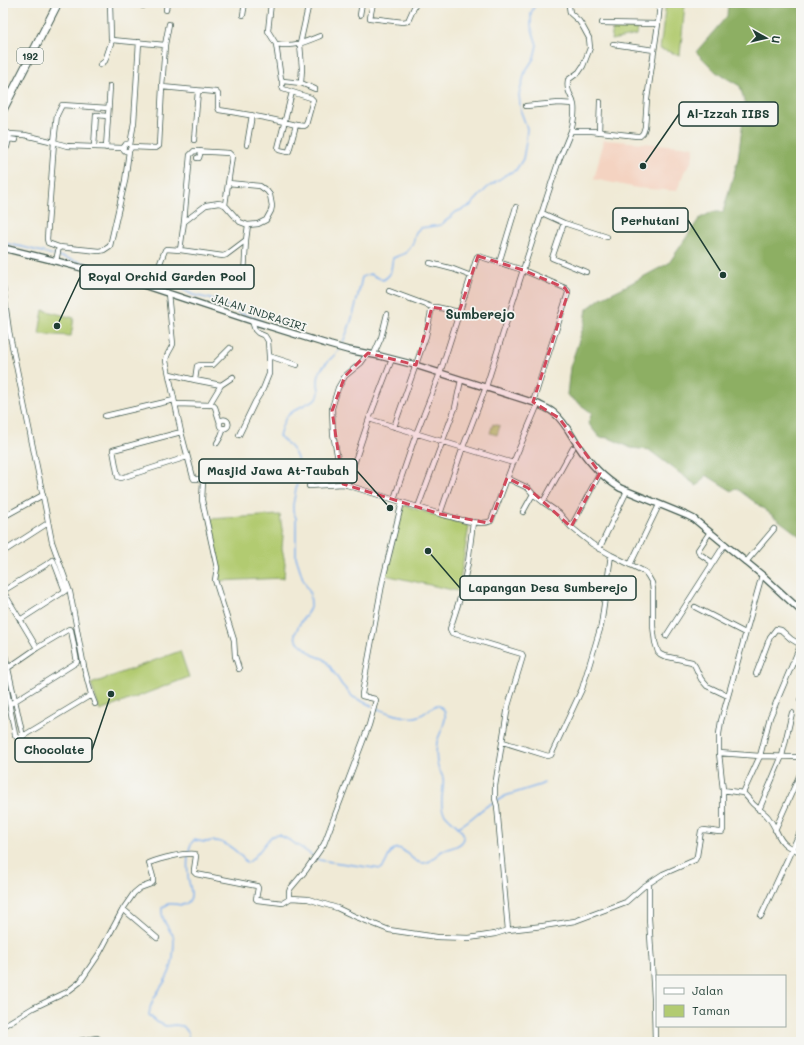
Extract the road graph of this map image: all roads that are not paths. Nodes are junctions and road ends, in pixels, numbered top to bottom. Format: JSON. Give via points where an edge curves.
{"nodes":[{"id":1,"x":58,"y":3,"type":"edge"},
{"id":2,"x":110,"y":3,"type":"edge"},
{"id":3,"x":167,"y":3,"type":"edge"},
{"id":4,"x":244,"y":3,"type":"edge"},
{"id":5,"x":265,"y":3,"type":"edge"},
{"id":6,"x":271,"y":3,"type":"edge"},
{"id":7,"x":309,"y":3,"type":"edge"},
{"id":8,"x":362,"y":3,"type":"edge"},
{"id":9,"x":373,"y":3,"type":"edge"},
{"id":10,"x":416,"y":3,"type":"edge"},
{"id":11,"x":570,"y":3,"type":"edge"},
{"id":12,"x":660,"y":3,"type":"edge"},
{"id":13,"x":166,"y":10,"type":"dead end"},
{"id":14,"x":243,"y":15,"type":"dead end"},
{"id":15,"x":360,"y":16,"type":"dead end"},
{"id":16,"x":602,"y":22,"type":"dead end"},
{"id":17,"x":169,"y":24,"type":"dead end"},
{"id":18,"x":658,"y":24,"type":"junction"},
{"id":19,"x":320,"y":36,"type":"dead end"},
{"id":20,"x":112,"y":40,"type":"junction"},
{"id":21,"x":139,"y":42,"type":"junction"},
{"id":22,"x":165,"y":44,"type":"junction"},
{"id":23,"x":276,"y":44,"type":"junction"},
{"id":24,"x":300,"y":44,"type":"junction"},
{"id":25,"x":613,"y":44,"type":"dead end"},
{"id":26,"x":654,"y":50,"type":"junction"},
{"id":27,"x":100,"y":65,"type":"dead end"},
{"id":28,"x":282,"y":80,"type":"junction"},
{"id":29,"x":301,"y":83,"type":"junction"},
{"id":30,"x":110,"y":86,"type":"dead end"},
{"id":31,"x":162,"y":87,"type":"junction"},
{"id":32,"x":315,"y":89,"type":"dead end"},
{"id":33,"x":198,"y":91,"type":"junction"},
{"id":34,"x":292,"y":92,"type":"junction"},
{"id":35,"x":600,"y":102,"type":"dead end"},
{"id":36,"x":574,"y":104,"type":"junction"},
{"id":37,"x":526,"y":106,"type":"dead end"},
{"id":38,"x":108,"y":108,"type":"junction"},
{"id":39,"x":3,"y":110,"type":"edge"},
{"id":40,"x":252,"y":115,"type":"junction"},
{"id":41,"x":107,"y":116,"type":"junction"},
{"id":42,"x":285,"y":122,"type":"junction"},
{"id":43,"x":296,"y":125,"type":"junction"},
{"id":44,"x":3,"y":130,"type":"edge"},
{"id":45,"x":571,"y":131,"type":"junction"},
{"id":46,"x":599,"y":132,"type":"junction"},
{"id":47,"x":9,"y":137,"type":"junction"},
{"id":48,"x":16,"y":140,"type":"dead end"},
{"id":49,"x":194,"y":140,"type":"dead end"},
{"id":50,"x":54,"y":142,"type":"junction"},
{"id":51,"x":247,"y":145,"type":"dead end"},
{"id":52,"x":94,"y":147,"type":"junction"},
{"id":53,"x":106,"y":148,"type":"junction"},
{"id":54,"x":130,"y":148,"type":"junction"},
{"id":55,"x":3,"y":149,"type":"edge"},
{"id":56,"x":201,"y":151,"type":"junction"},
{"id":57,"x":197,"y":158,"type":"dead end"},
{"id":58,"x":228,"y":182,"type":"junction"},
{"id":59,"x":225,"y":205,"type":"junction"},
{"id":60,"x":516,"y":207,"type":"dead end"},
{"id":61,"x":542,"y":212,"type":"junction"},
{"id":62,"x":184,"y":222,"type":"junction"},
{"id":63,"x":564,"y":223,"type":"junction"},
{"id":64,"x":248,"y":225,"type":"junction"},
{"id":65,"x":607,"y":237,"type":"dead end"},
{"id":66,"x":246,"y":240,"type":"junction"},
{"id":67,"x":3,"y":248,"type":"edge"},
{"id":68,"x":59,"y":248,"type":"junction"},
{"id":69,"x":180,"y":250,"type":"junction"},
{"id":70,"x":56,"y":259,"type":"junction"},
{"id":71,"x":430,"y":263,"type":"dead end"},
{"id":72,"x":499,"y":263,"type":"junction"},
{"id":73,"x":523,"y":270,"type":"junction"},
{"id":74,"x":3,"y":271,"type":"edge"},
{"id":75,"x":586,"y":272,"type":"dead end"},
{"id":76,"x":244,"y":275,"type":"dead end"},
{"id":77,"x":470,"y":276,"type":"junction"},
{"id":78,"x":152,"y":285,"type":"junction"},
{"id":79,"x":3,"y":287,"type":"edge"},
{"id":80,"x":389,"y":291,"type":"dead end"},
{"id":81,"x":168,"y":293,"type":"junction"},
{"id":82,"x":432,"y":307,"type":"junction"},
{"id":83,"x":459,"y":312,"type":"junction"},
{"id":84,"x":387,"y":314,"type":"dead end"},
{"id":85,"x":252,"y":321,"type":"junction"},
{"id":86,"x":230,"y":348,"type":"dead end"},
{"id":87,"x":371,"y":354,"type":"junction"},
{"id":88,"x":268,"y":356,"type":"junction"},
{"id":89,"x":392,"y":360,"type":"junction"},
{"id":90,"x":297,"y":365,"type":"dead end"},
{"id":91,"x":415,"y":365,"type":"junction"},
{"id":92,"x":440,"y":373,"type":"junction"},
{"id":93,"x":170,"y":374,"type":"junction"},
{"id":94,"x":233,"y":377,"type":"dead end"},
{"id":95,"x":195,"y":380,"type":"junction"},
{"id":96,"x":461,"y":380,"type":"junction"},
{"id":97,"x":222,"y":385,"type":"junction"},
{"id":98,"x":486,"y":387,"type":"junction"},
{"id":99,"x":175,"y":402,"type":"junction"},
{"id":100,"x":536,"y":403,"type":"junction"},
{"id":101,"x":209,"y":405,"type":"junction"},
{"id":102,"x":104,"y":416,"type":"dead end"},
{"id":103,"x":369,"y":419,"type":"junction"},
{"id":104,"x":220,"y":422,"type":"junction"},
{"id":105,"x":394,"y":427,"type":"junction"},
{"id":106,"x":224,"y":428,"type":"junction"},
{"id":107,"x":181,"y":432,"type":"junction"},
{"id":108,"x":416,"y":434,"type":"junction"},
{"id":109,"x":239,"y":435,"type":"dead end"},
{"id":110,"x":443,"y":442,"type":"junction"},
{"id":111,"x":217,"y":443,"type":"dead end"},
{"id":112,"x":463,"y":447,"type":"junction"},
{"id":113,"x":573,"y":448,"type":"dead end"},
{"id":114,"x":188,"y":457,"type":"junction"},
{"id":115,"x":513,"y":463,"type":"junction"},
{"id":116,"x":600,"y":473,"type":"junction"},
{"id":117,"x":507,"y":478,"type":"junction"},
{"id":118,"x":345,"y":485,"type":"junction"},
{"id":119,"x":309,"y":486,"type":"dead end"},
{"id":120,"x":627,"y":491,"type":"junction"},
{"id":121,"x":533,"y":494,"type":"junction"},
{"id":122,"x":43,"y":495,"type":"junction"},
{"id":123,"x":394,"y":499,"type":"junction"},
{"id":124,"x":402,"y":502,"type":"junction"},
{"id":125,"x":543,"y":502,"type":"junction"},
{"id":126,"x":659,"y":505,"type":"junction"},
{"id":127,"x":418,"y":507,"type":"junction"},
{"id":128,"x":523,"y":512,"type":"dead end"},
{"id":129,"x":440,"y":514,"type":"junction"},
{"id":130,"x":3,"y":518,"type":"edge"},
{"id":131,"x":472,"y":522,"type":"junction"},
{"id":132,"x":48,"y":523,"type":"junction"},
{"id":133,"x":571,"y":527,"type":"junction"},
{"id":134,"x":774,"y":529,"type":"dead end"},
{"id":135,"x":710,"y":532,"type":"junction"},
{"id":136,"x":725,"y":544,"type":"junction"},
{"id":137,"x":599,"y":549,"type":"junction"},
{"id":138,"x":3,"y":552,"type":"edge"},
{"id":139,"x":610,"y":555,"type":"junction"},
{"id":140,"x":746,"y":562,"type":"junction"},
{"id":141,"x":713,"y":563,"type":"junction"},
{"id":142,"x":630,"y":565,"type":"junction"},
{"id":143,"x":762,"y":575,"type":"junction"},
{"id":144,"x":3,"y":591,"type":"edge"},
{"id":145,"x":695,"y":607,"type":"dead end"},
{"id":146,"x":801,"y":611,"type":"edge"},
{"id":147,"x":20,"y":620,"type":"junction"},
{"id":148,"x":745,"y":633,"type":"junction"},
{"id":149,"x":666,"y":636,"type":"dead end"},
{"id":150,"x":801,"y":645,"type":"edge"},
{"id":151,"x":37,"y":648,"type":"junction"},
{"id":152,"x":4,"y":654,"type":"edge"},
{"id":153,"x":5,"y":668,"type":"edge"},
{"id":154,"x":239,"y":669,"type":"dead end"},
{"id":155,"x":756,"y":674,"type":"dead end"},
{"id":156,"x":4,"y":679,"type":"edge"},
{"id":157,"x":91,"y":695,"type":"junction"},
{"id":158,"x":728,"y":696,"type":"junction"},
{"id":159,"x":16,"y":701,"type":"junction"},
{"id":160,"x":10,"y":704,"type":"junction"},
{"id":161,"x":96,"y":704,"type":"dead end"},
{"id":162,"x":792,"y":713,"type":"dead end"},
{"id":163,"x":23,"y":737,"type":"junction"},
{"id":164,"x":503,"y":742,"type":"junction"},
{"id":165,"x":719,"y":753,"type":"junction"},
{"id":166,"x":760,"y":756,"type":"junction"},
{"id":167,"x":782,"y":756,"type":"junction"},
{"id":168,"x":801,"y":757,"type":"edge"},
{"id":169,"x":801,"y":772,"type":"edge"},
{"id":170,"x":723,"y":790,"type":"junction"},
{"id":171,"x":743,"y":793,"type":"junction"},
{"id":172,"x":759,"y":810,"type":"junction"},
{"id":173,"x":775,"y":830,"type":"junction"},
{"id":174,"x":801,"y":830,"type":"edge"},
{"id":175,"x":792,"y":850,"type":"junction"},
{"id":176,"x":801,"y":852,"type":"edge"},
{"id":177,"x":649,"y":883,"type":"junction"},
{"id":178,"x":288,"y":898,"type":"junction"},
{"id":179,"x":123,"y":909,"type":"junction"},
{"id":180,"x":761,"y":916,"type":"dead end"},
{"id":181,"x":508,"y":930,"type":"junction"},
{"id":182,"x":157,"y":938,"type":"dead end"},
{"id":183,"x":3,"y":1026,"type":"edge"},
{"id":184,"x":88,"y":1041,"type":"edge"},
{"id":185,"x":73,"y":1042,"type":"edge"},
{"id":186,"x":100,"y":1042,"type":"edge"},
{"id":187,"x":655,"y":1042,"type":"edge"}],
"edges":[{"from":1,"to":39,"type":"main road","number":"192"},
{"from":2,"to":20,"type":"street"},
{"from":3,"to":13,"type":"street"},
{"from":4,"to":14,"type":"street"},
{"from":5,"to":6,"type":"street"},
{"from":6,"to":23,"type":"street","via":[[268,32]]},
{"from":7,"to":24,"type":"street"},
{"from":8,"to":15,"type":"street"},
{"from":9,"to":10,"type":"street","via":[[370,18],[403,22],[408,21]]},
{"from":11,"to":36,"type":"street","via":[[570,13],[579,21],[590,41],[590,51],[584,66],[568,80],[569,95]]},
{"from":12,"to":18,"type":"street"},
{"from":16,"to":18,"type":"street"},
{"from":17,"to":22,"type":"street"},
{"from":18,"to":26,"type":"street"},
{"from":19,"to":24,"type":"street"},
{"from":20,"to":21,"type":"street"},
{"from":20,"to":27,"type":"street","via":[[105,61]]},
{"from":21,"to":22,"type":"street"},
{"from":21,"to":54,"type":"street"},
{"from":22,"to":31,"type":"street"},
{"from":23,"to":24,"type":"street"},
{"from":23,"to":28,"type":"street"},
{"from":24,"to":29,"type":"street"},
{"from":25,"to":26,"type":"street"},
{"from":26,"to":46,"type":"street","via":[[643,133],[637,136]]},
{"from":28,"to":29,"type":"street"},
{"from":28,"to":34,"type":"street","via":[[283,89]]},
{"from":29,"to":32,"type":"street"},
{"from":30,"to":38,"type":"street"},
{"from":31,"to":33,"type":"street"},
{"from":31,"to":54,"type":"street","via":[[159,146]]},
{"from":33,"to":40,"type":"street","via":[[217,93],[219,110]]},
{"from":33,"to":49,"type":"street"},
{"from":34,"to":42,"type":"street"},
{"from":34,"to":43,"type":"street","via":[[313,100],[305,126]]},
{"from":35,"to":46,"type":"street"},
{"from":36,"to":37,"type":"street"},
{"from":36,"to":45,"type":"street"},
{"from":38,"to":41,"type":"street"},
{"from":38,"to":50,"type":"street","via":[[62,105],[57,115]]},
{"from":40,"to":42,"type":"street"},
{"from":40,"to":51,"type":"street"},
{"from":41,"to":52,"type":"street","via":[[96,115]]},
{"from":41,"to":53,"type":"street"},
{"from":42,"to":43,"type":"street"},
{"from":42,"to":43,"type":"street","via":[[279,150],[289,151]]},
{"from":44,"to":47,"type":"street"},
{"from":45,"to":46,"type":"street"},
{"from":45,"to":61,"type":"street"},
{"from":47,"to":48,"type":"street"},
{"from":47,"to":50,"type":"street","via":[[25,135]]},
{"from":47,"to":55,"type":"street","via":[[7,147]]},
{"from":50,"to":52,"type":"street","via":[[67,146]]},
{"from":50,"to":68,"type":"street","via":[[47,239],[48,243]]},
{"from":52,"to":53,"type":"street"},
{"from":53,"to":54,"type":"street","via":[[123,148],[128,143]]},
{"from":54,"to":68,"type":"street","via":[[125,181],[108,248],[100,251]]},
{"from":56,"to":57,"type":"street"},
{"from":56,"to":58,"type":"street","via":[[231,154]]},
{"from":56,"to":62,"type":"street","via":[[194,151],[190,155]]},
{"from":58,"to":59,"type":"street"},
{"from":58,"to":64,"type":"street","via":[[260,186],[270,195],[272,206],[266,220]]},
{"from":59,"to":62,"type":"street","via":[[206,205]]},
{"from":59,"to":64,"type":"street","via":[[238,221]]},
{"from":60,"to":72,"type":"street"},
{"from":61,"to":63,"type":"street"},
{"from":61,"to":73,"type":"street"},
{"from":62,"to":69,"type":"street"},
{"from":63,"to":65,"type":"street"},
{"from":63,"to":75,"type":"street","via":[[552,258]]},
{"from":64,"to":66,"type":"street"},
{"from":66,"to":69,"type":"street","via":[[223,256]]},
{"from":66,"to":76,"type":"street"},
{"from":67,"to":70,"type":"street","name":"JALAN INDRAGIRI"},
{"from":67,"to":74,"type":"street"},
{"from":68,"to":70,"type":"street"},
{"from":69,"to":78,"type":"street","via":[[166,249],[163,252]]},
{"from":70,"to":78,"type":"street","name":"JALAN INDRAGIRI"},
{"from":71,"to":77,"type":"street"},
{"from":72,"to":73,"type":"street"},
{"from":72,"to":77,"type":"street","via":[[478,256]]},
{"from":73,"to":98,"type":"street"},
{"from":73,"to":100,"type":"street","via":[[568,291]]},
{"from":77,"to":83,"type":"street"},
{"from":78,"to":81,"type":"street","name":"JALAN INDRAGIRI"},
{"from":79,"to":122,"type":"street","via":[[9,331]]},
{"from":80,"to":82,"type":"street"},
{"from":81,"to":85,"type":"street","name":"JALAN INDRAGIRI"},
{"from":81,"to":93,"type":"street","via":[[173,340],[166,359]]},
{"from":82,"to":83,"type":"street"},
{"from":82,"to":91,"type":"street","via":[[426,336]]},
{"from":83,"to":92,"type":"street"},
{"from":84,"to":87,"type":"street","via":[[381,338]]},
{"from":85,"to":87,"type":"street","name":"JALAN INDRAGIRI","via":[[348,350]]},
{"from":85,"to":88,"type":"street","via":[[255,330],[268,341]]},
{"from":86,"to":95,"type":"street","via":[[213,365],[198,365]]},
{"from":87,"to":89,"type":"street","name":"JALAN INDRAGIRI"},
{"from":87,"to":118,"type":"street","via":[[345,376],[332,408],[333,434]]},
{"from":88,"to":90,"type":"street"},
{"from":88,"to":109,"type":"street","via":[[270,372]]},
{"from":89,"to":91,"type":"street","name":"JALAN INDRAGIRI"},
{"from":89,"to":103,"type":"street"},
{"from":91,"to":92,"type":"street","name":"JALAN INDRAGIRI"},
{"from":91,"to":105,"type":"street"},
{"from":92,"to":96,"type":"street","name":"JALAN INDRAGIRI"},
{"from":92,"to":108,"type":"street"},
{"from":93,"to":95,"type":"street"},
{"from":93,"to":99,"type":"street"},
{"from":94,"to":97,"type":"street"},
{"from":95,"to":97,"type":"street"},
{"from":96,"to":98,"type":"street","name":"JALAN INDRAGIRI"},
{"from":96,"to":110,"type":"street","via":[[455,408]]},
{"from":97,"to":101,"type":"street"},
{"from":98,"to":100,"type":"street","name":"JALAN INDRAGIRI"},
{"from":98,"to":112,"type":"street"},
{"from":99,"to":101,"type":"street"},
{"from":99,"to":102,"type":"street"},
{"from":99,"to":107,"type":"street"},
{"from":100,"to":115,"type":"street"},
{"from":100,"to":116,"type":"street","name":"JALAN INDRAGIRI","via":[[559,418]]},
{"from":101,"to":104,"type":"street","via":[[215,407]]},
{"from":103,"to":105,"type":"street"},
{"from":103,"to":118,"type":"street"},
{"from":104,"to":106,"type":"street"},
{"from":104,"to":106,"type":"street","via":[[228,422]]},
{"from":105,"to":108,"type":"street"},
{"from":106,"to":111,"type":"street"},
{"from":107,"to":114,"type":"street"},
{"from":107,"to":114,"type":"street","via":[[113,450],[118,477]]},
{"from":108,"to":110,"type":"street"},
{"from":108,"to":123,"type":"street"},
{"from":110,"to":112,"type":"street"},
{"from":110,"to":127,"type":"street"},
{"from":112,"to":115,"type":"street"},
{"from":112,"to":129,"type":"street"},
{"from":113,"to":125,"type":"street"},
{"from":114,"to":154,"type":"street","via":[[194,478],[203,481],[202,500],[217,568],[215,580],[234,640]]},
{"from":115,"to":117,"type":"street"},
{"from":116,"to":120,"type":"street","name":"JALAN INDRAGIRI"},
{"from":116,"to":133,"type":"street"},
{"from":117,"to":121,"type":"street","via":[[528,488]]},
{"from":117,"to":131,"type":"street","via":[[491,521]]},
{"from":118,"to":119,"type":"street"},
{"from":118,"to":123,"type":"street"},
{"from":120,"to":126,"type":"street","name":"JALAN INDRAGIRI"},
{"from":120,"to":137,"type":"street"},
{"from":121,"to":125,"type":"street"},
{"from":121,"to":128,"type":"street"},
{"from":122,"to":130,"type":"street"},
{"from":122,"to":132,"type":"street"},
{"from":123,"to":124,"type":"street"},
{"from":124,"to":127,"type":"street"},
{"from":124,"to":178,"type":"street","via":[[383,579],[362,694],[376,699],[370,725],[324,844],[290,889]]},
{"from":125,"to":133,"type":"street","via":[[559,513]]},
{"from":126,"to":135,"type":"street","name":"JALAN INDRAGIRI","via":[[688,516]]},
{"from":126,"to":142,"type":"street"},
{"from":127,"to":129,"type":"street"},
{"from":129,"to":131,"type":"street"},
{"from":131,"to":164,"type":"street","via":[[468,563],[450,629],[452,633],[523,655],[508,706]]},
{"from":132,"to":138,"type":"street"},
{"from":132,"to":157,"type":"street","via":[[70,592]]},
{"from":133,"to":137,"type":"street"},
{"from":134,"to":140,"type":"street"},
{"from":135,"to":136,"type":"street","name":"JALAN INDRAGIRI"},
{"from":135,"to":141,"type":"street","via":[[698,550]]},
{"from":136,"to":140,"type":"street","name":"JALAN INDRAGIRI"},
{"from":136,"to":141,"type":"street"},
{"from":137,"to":139,"type":"street"},
{"from":139,"to":142,"type":"street"},
{"from":139,"to":164,"type":"street","via":[[601,626],[582,689],[551,755]]},
{"from":140,"to":143,"type":"street","name":"JALAN INDRAGIRI"},
{"from":141,"to":149,"type":"street"},
{"from":142,"to":158,"type":"street","via":[[644,572],[652,583],[653,626],[658,652],[664,656],[692,662],[707,686]]},
{"from":143,"to":146,"type":"street","name":"JALAN INDRAGIRI"},
{"from":143,"to":148,"type":"street"},
{"from":144,"to":147,"type":"street"},
{"from":144,"to":147,"type":"street","via":[[53,560],[65,591]]},
{"from":145,"to":148,"type":"street"},
{"from":147,"to":151,"type":"street"},
{"from":148,"to":158,"type":"street"},
{"from":150,"to":155,"type":"street","via":[[776,629],[770,637]]},
{"from":150,"to":166,"type":"street","via":[[770,717]]},
{"from":151,"to":153,"type":"street"},
{"from":151,"to":159,"type":"street","via":[[70,629],[77,662]]},
{"from":152,"to":153,"type":"street"},
{"from":153,"to":156,"type":"street"},
{"from":153,"to":159,"type":"street"},
{"from":156,"to":160,"type":"street"},
{"from":157,"to":161,"type":"street"},
{"from":157,"to":163,"type":"street"},
{"from":158,"to":165,"type":"street","via":[[721,721]]},
{"from":159,"to":160,"type":"street"},
{"from":159,"to":163,"type":"street"},
{"from":160,"to":163,"type":"street","via":[[15,735],[18,739]]},
{"from":162,"to":167,"type":"street"},
{"from":164,"to":181,"type":"street","via":[[495,786],[495,801]]},
{"from":165,"to":166,"type":"street"},
{"from":165,"to":170,"type":"street"},
{"from":166,"to":167,"type":"street"},
{"from":166,"to":171,"type":"street"},
{"from":167,"to":168,"type":"street"},
{"from":167,"to":172,"type":"street"},
{"from":169,"to":173,"type":"street"},
{"from":170,"to":171,"type":"street"},
{"from":170,"to":177,"type":"street","via":[[722,832],[701,831],[695,860]]},
{"from":171,"to":172,"type":"street"},
{"from":172,"to":173,"type":"street","via":[[767,816]]},
{"from":173,"to":175,"type":"street","via":[[785,845]]},
{"from":174,"to":175,"type":"street"},
{"from":175,"to":176,"type":"street"},
{"from":175,"to":180,"type":"street"},
{"from":177,"to":181,"type":"street","via":[[626,902],[575,921]]},
{"from":177,"to":187,"type":"street"},
{"from":178,"to":179,"type":"street","via":[[283,903],[257,900],[258,888],[255,885],[196,874],[196,854],[183,854],[149,863],[153,882],[137,891]]},
{"from":178,"to":181,"type":"street","via":[[312,900],[389,930],[404,933],[469,938]]},
{"from":179,"to":182,"type":"street"},
{"from":179,"to":183,"type":"street","via":[[99,954],[80,982],[67,992]]},
{"from":184,"to":185,"type":"street"},
{"from":184,"to":186,"type":"street","via":[[97,1038]]}]}
